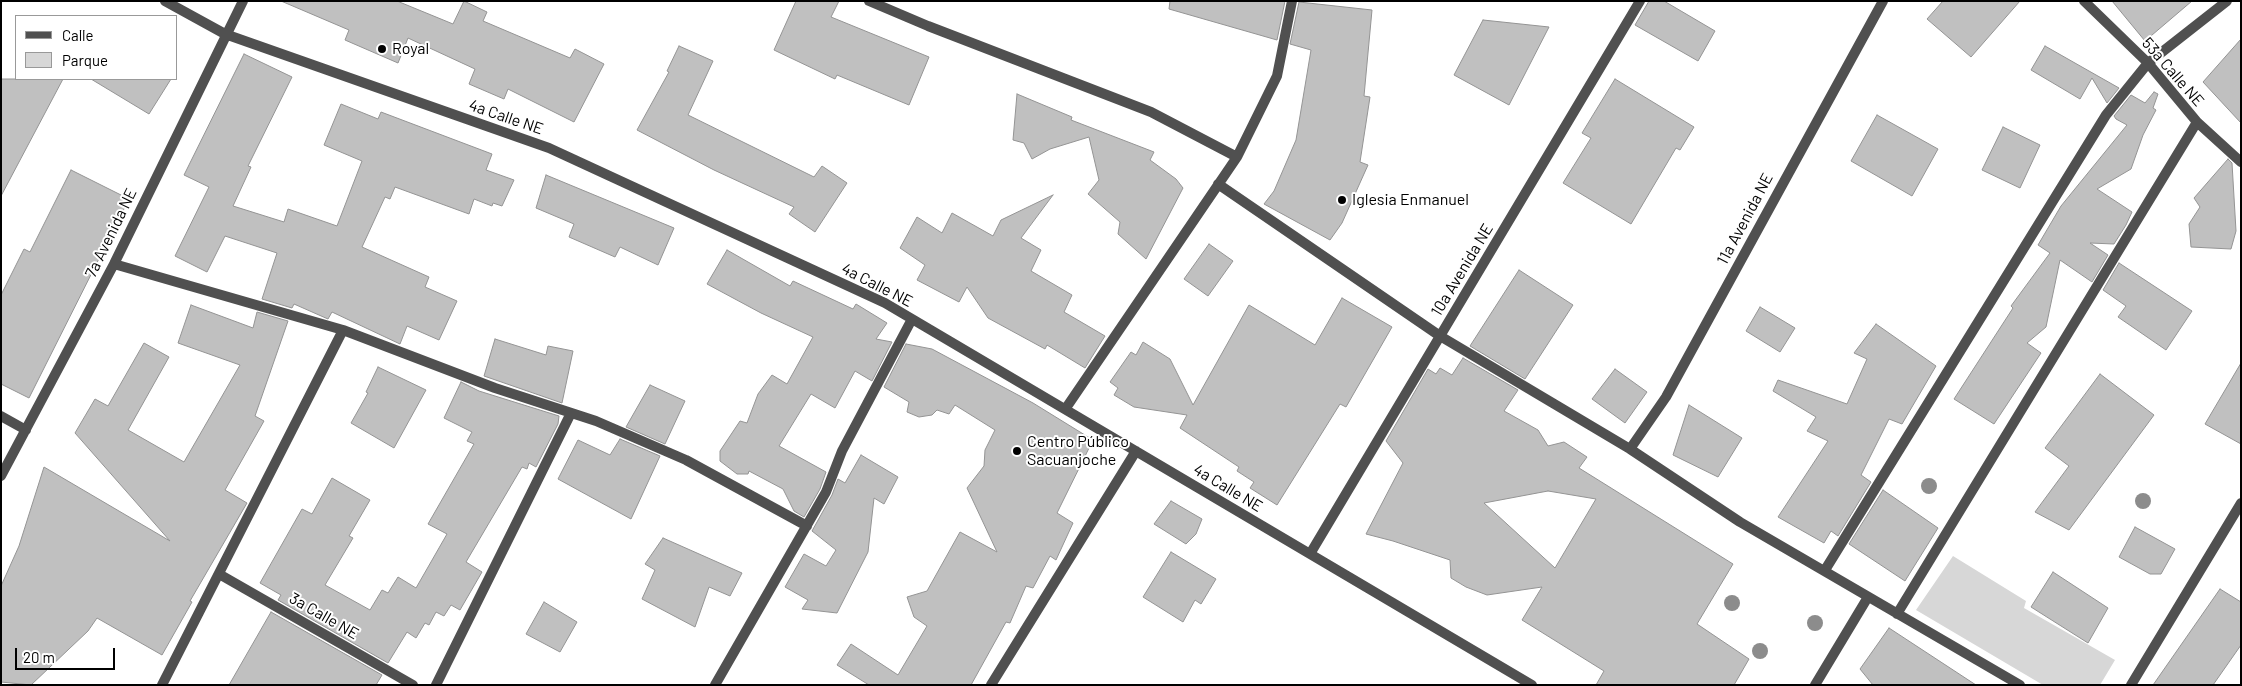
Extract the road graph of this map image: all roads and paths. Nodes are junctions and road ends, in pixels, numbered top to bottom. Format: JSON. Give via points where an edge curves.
{"nodes":[{"id":1,"x":165,"y":1,"type":"edge"},
{"id":2,"x":243,"y":1,"type":"edge"},
{"id":3,"x":869,"y":1,"type":"edge"},
{"id":4,"x":1292,"y":1,"type":"edge"},
{"id":5,"x":1640,"y":1,"type":"edge"},
{"id":6,"x":1883,"y":1,"type":"edge"},
{"id":7,"x":2084,"y":1,"type":"edge"},
{"id":8,"x":2227,"y":1,"type":"edge"},
{"id":9,"x":225,"y":34,"type":"junction"},
{"id":10,"x":2148,"y":63,"type":"junction"},
{"id":11,"x":2197,"y":122,"type":"junction"},
{"id":12,"x":1237,"y":156,"type":"junction"},
{"id":13,"x":2241,"y":162,"type":"edge"},
{"id":14,"x":1218,"y":184,"type":"junction"},
{"id":15,"x":114,"y":264,"type":"junction"},
{"id":16,"x":912,"y":320,"type":"junction"},
{"id":17,"x":343,"y":330,"type":"junction"},
{"id":18,"x":1440,"y":336,"type":"junction"},
{"id":19,"x":1066,"y":408,"type":"junction"},
{"id":20,"x":571,"y":413,"type":"junction"},
{"id":21,"x":1,"y":416,"type":"edge"},
{"id":22,"x":26,"y":430,"type":"junction"},
{"id":23,"x":1630,"y":449,"type":"junction"},
{"id":24,"x":1136,"y":451,"type":"junction"},
{"id":25,"x":1,"y":476,"type":"edge"},
{"id":26,"x":2241,"y":503,"type":"edge"},
{"id":27,"x":808,"y":526,"type":"junction"},
{"id":28,"x":1310,"y":554,"type":"junction"},
{"id":29,"x":1825,"y":570,"type":"junction"},
{"id":30,"x":219,"y":574,"type":"junction"},
{"id":31,"x":1868,"y":597,"type":"junction"},
{"id":32,"x":1897,"y":614,"type":"junction"},
{"id":33,"x":1513,"y":680,"type":"edge"},
{"id":34,"x":162,"y":685,"type":"edge"},
{"id":35,"x":413,"y":685,"type":"edge"},
{"id":36,"x":436,"y":685,"type":"edge"},
{"id":37,"x":715,"y":685,"type":"edge"},
{"id":38,"x":991,"y":685,"type":"edge"},
{"id":39,"x":1532,"y":685,"type":"edge"},
{"id":40,"x":1815,"y":685,"type":"edge"},
{"id":41,"x":2020,"y":685,"type":"edge"},
{"id":42,"x":2132,"y":685,"type":"edge"}],
"edges":[{"from":1,"to":9,"type":"street","name":"4a Calle NE"},
{"from":2,"to":9,"type":"street","name":"7a Avenida NE"},
{"from":3,"to":12,"type":"street","via":[[1151,112]]},
{"from":4,"to":12,"type":"street","via":[[1277,76]]},
{"from":5,"to":18,"type":"street","name":"10a Avenida NE"},
{"from":6,"to":23,"type":"street","name":"11a Avenida NE","via":[[1666,397]]},
{"from":7,"to":10,"type":"street","name":"53a Calle NE"},
{"from":8,"to":10,"type":"street"},
{"from":9,"to":15,"type":"street","name":"7a Avenida NE"},
{"from":9,"to":16,"type":"street","name":"4a Calle NE","via":[[549,148],[885,303]]},
{"from":10,"to":11,"type":"street","name":"53a Calle NE"},
{"from":10,"to":29,"type":"street","via":[[2106,115]]},
{"from":11,"to":13,"type":"street","name":"53a Calle NE"},
{"from":11,"to":32,"type":"street"},
{"from":12,"to":14,"type":"street"},
{"from":14,"to":18,"type":"street"},
{"from":14,"to":19,"type":"street"},
{"from":15,"to":17,"type":"street"},
{"from":15,"to":22,"type":"street","name":"7a Avenida NE"},
{"from":16,"to":19,"type":"street","name":"4a Calle NE"},
{"from":16,"to":27,"type":"street","via":[[842,450],[826,492]]},
{"from":17,"to":20,"type":"street","via":[[495,388]]},
{"from":17,"to":30,"type":"street"},
{"from":18,"to":23,"type":"street"},
{"from":18,"to":28,"type":"street","name":"10a Avenida NE"},
{"from":19,"to":24,"type":"street","name":"4a Calle NE"},
{"from":20,"to":27,"type":"street","via":[[686,460]]},
{"from":20,"to":36,"type":"street"},
{"from":21,"to":22,"type":"street"},
{"from":22,"to":25,"type":"street","name":"7a Avenida NE"},
{"from":23,"to":29,"type":"street","via":[[1740,522]]},
{"from":24,"to":28,"type":"street","name":"4a Calle NE"},
{"from":24,"to":38,"type":"street"},
{"from":26,"to":42,"type":"street"},
{"from":27,"to":37,"type":"street"},
{"from":28,"to":33,"type":"street","name":"4a Calle NE"},
{"from":29,"to":31,"type":"street"},
{"from":30,"to":34,"type":"street"},
{"from":30,"to":35,"type":"street","name":"3a Calle NE"},
{"from":31,"to":32,"type":"street"},
{"from":31,"to":40,"type":"street"},
{"from":32,"to":41,"type":"street"},
{"from":33,"to":39,"type":"street","name":"4a Calle NE"}]}
